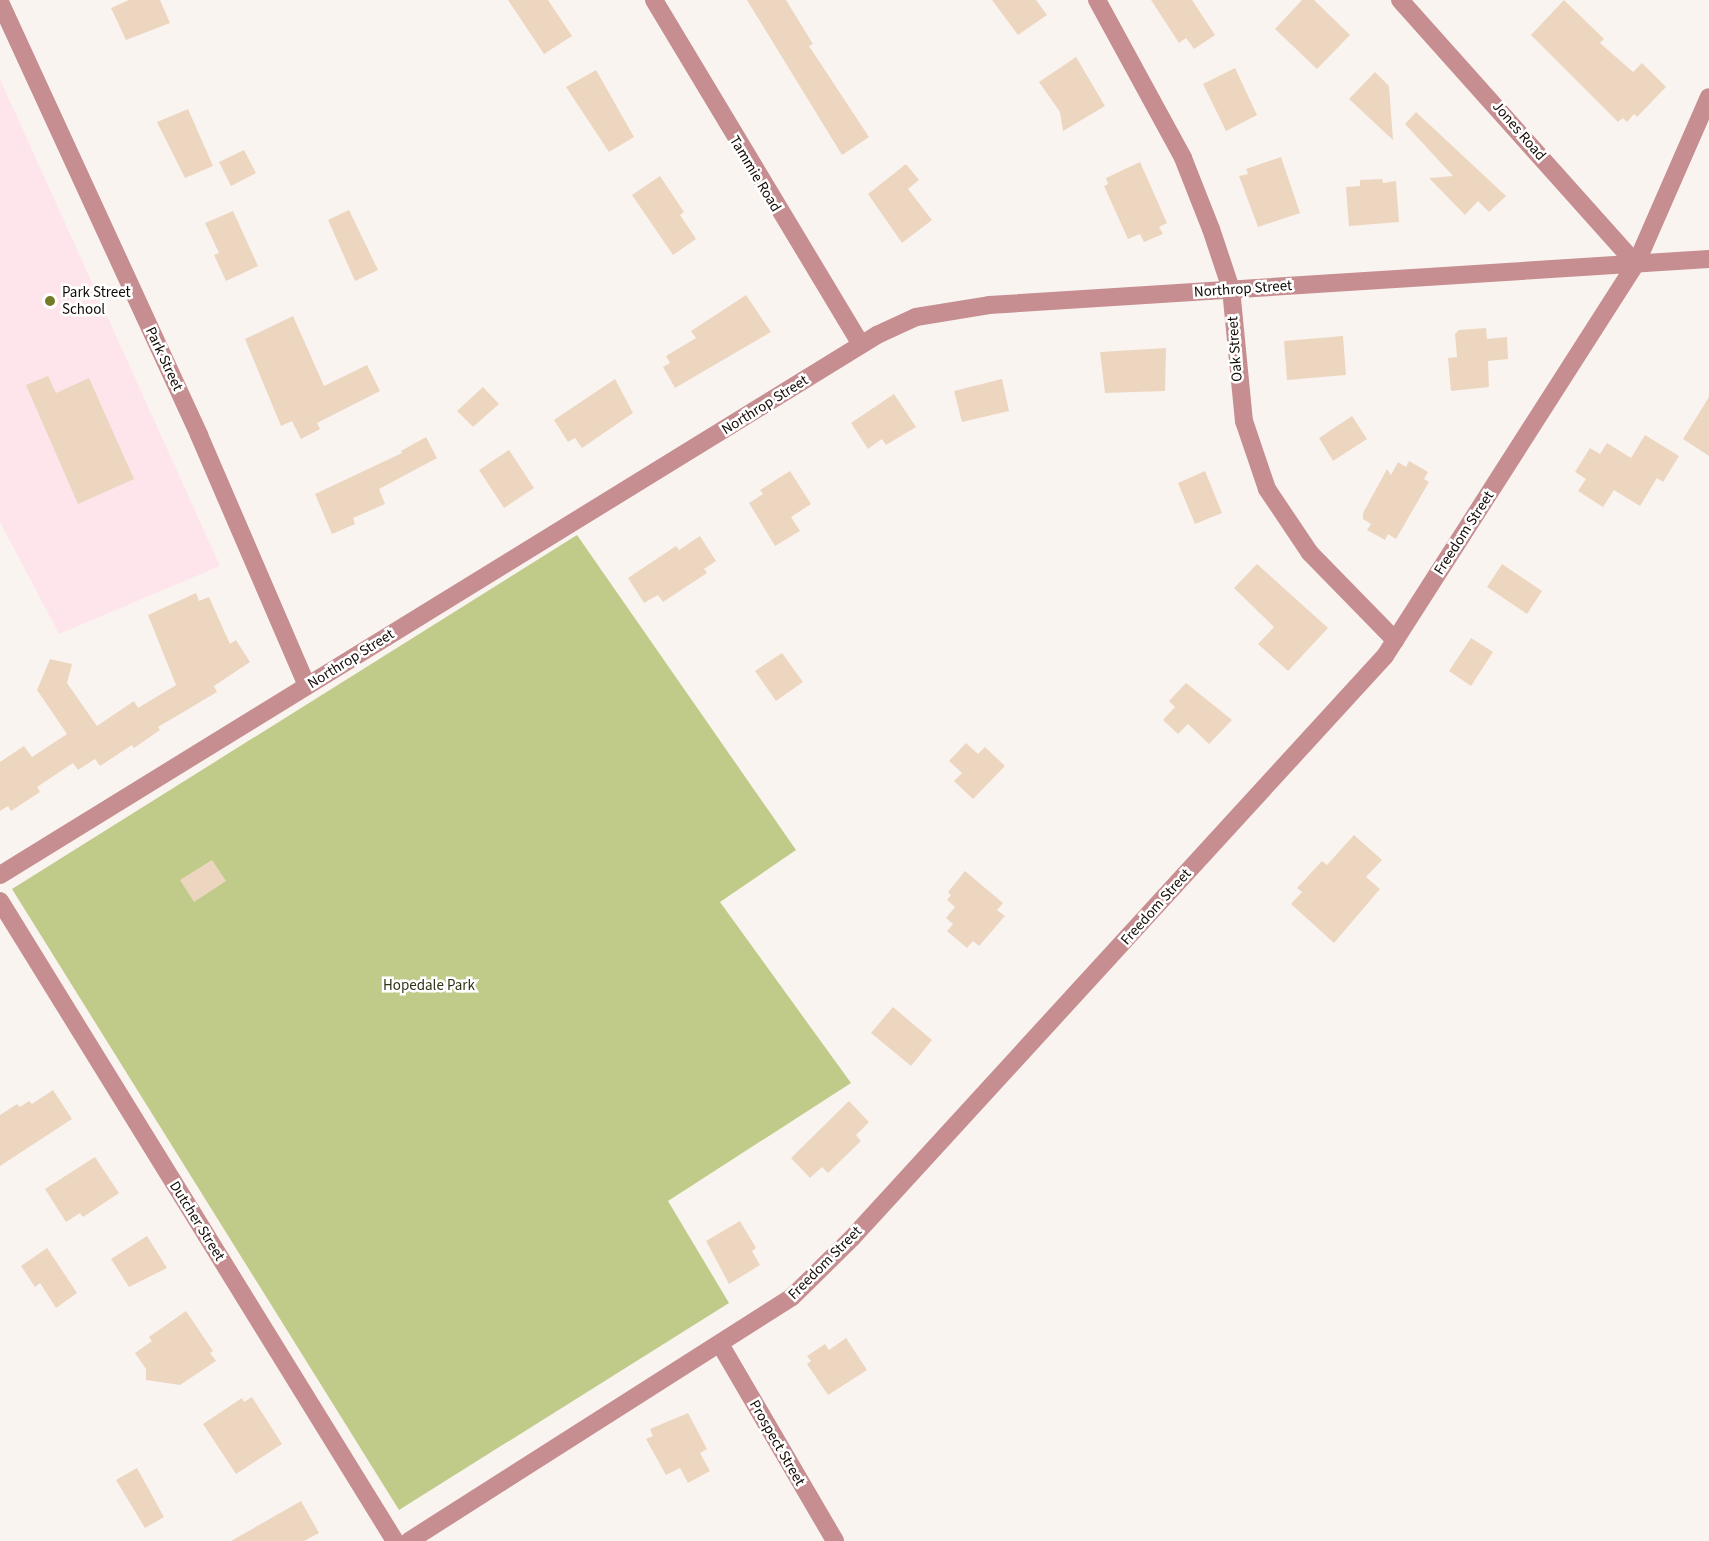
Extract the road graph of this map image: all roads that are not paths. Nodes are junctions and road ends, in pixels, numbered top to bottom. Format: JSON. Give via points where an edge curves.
{"nodes":[{"id":1,"x":654,"y":0,"type":"edge"},
{"id":2,"x":1097,"y":0,"type":"edge"},
{"id":3,"x":1400,"y":0,"type":"edge"},
{"id":4,"x":0,"y":2,"type":"edge"},
{"id":5,"x":1709,"y":97,"type":"edge"},
{"id":6,"x":1709,"y":259,"type":"edge"},
{"id":7,"x":1636,"y":264,"type":"junction"},
{"id":8,"x":1231,"y":289,"type":"junction"},
{"id":9,"x":861,"y":345,"type":"junction"},
{"id":10,"x":1395,"y":640,"type":"junction"},
{"id":11,"x":307,"y":686,"type":"junction"},
{"id":12,"x":0,"y":875,"type":"edge"},
{"id":13,"x":0,"y":901,"type":"edge"},
{"id":14,"x":720,"y":1344,"type":"junction"},
{"id":15,"x":395,"y":1541,"type":"edge"},
{"id":16,"x":409,"y":1541,"type":"edge"},
{"id":17,"x":835,"y":1541,"type":"edge"}],
"edges":[{"from":1,"to":9,"type":"street","name":"Tammie Road","via":[[704,90]]},
{"from":2,"to":8,"type":"street","name":"Oak Street","via":[[1183,158]]},
{"from":3,"to":7,"type":"street","name":"Jones Road"},
{"from":4,"to":11,"type":"street","name":"Park Street","via":[[199,435]]},
{"from":5,"to":7,"type":"street","name":"Freedom Street"},
{"from":6,"to":7,"type":"street","name":"Northrop Street"},
{"from":7,"to":8,"type":"street","name":"Northrop Street"},
{"from":7,"to":10,"type":"street","name":"Freedom Street"},
{"from":8,"to":9,"type":"street","name":"Northrop Street","via":[[956,308],[904,321]]},
{"from":8,"to":10,"type":"street","name":"Oak Street","via":[[1240,405],[1267,489],[1310,553]]},
{"from":9,"to":11,"type":"street","name":"Northrop Street"},
{"from":10,"to":14,"type":"street","name":"Freedom Street","via":[[1385,656],[852,1238],[792,1297]]},
{"from":11,"to":12,"type":"street","name":"Northrop Street"},
{"from":13,"to":15,"type":"street","name":"Dutcher Street"},
{"from":14,"to":16,"type":"street","name":"Freedom Street"},
{"from":14,"to":17,"type":"street","name":"Prospect Street"}]}
